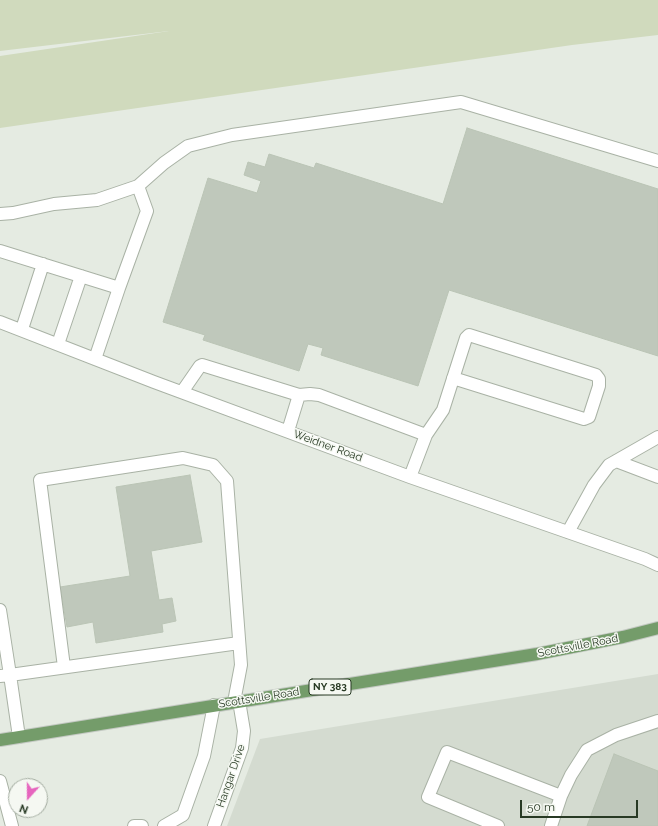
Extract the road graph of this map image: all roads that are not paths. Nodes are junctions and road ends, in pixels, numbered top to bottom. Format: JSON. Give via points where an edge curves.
{"nodes":[{"id":1,"x":658,"y":161,"type":"edge"},
{"id":2,"x":138,"y":186,"type":"junction"},
{"id":3,"x":0,"y":214,"type":"edge"},
{"id":4,"x":0,"y":251,"type":"edge"},
{"id":5,"x":43,"y":264,"type":"junction"},
{"id":6,"x":81,"y":276,"type":"junction"},
{"id":7,"x":119,"y":288,"type":"junction"},
{"id":8,"x":0,"y":322,"type":"edge"},
{"id":9,"x":22,"y":329,"type":"junction"},
{"id":10,"x":58,"y":344,"type":"junction"},
{"id":11,"x":94,"y":359,"type":"junction"},
{"id":12,"x":453,"y":378,"type":"junction"},
{"id":13,"x":182,"y":392,"type":"junction"},
{"id":14,"x":299,"y":395,"type":"junction"},
{"id":15,"x":288,"y":432,"type":"junction"},
{"id":16,"x":426,"y":435,"type":"junction"},
{"id":17,"x":658,"y":437,"type":"edge"},
{"id":18,"x":616,"y":461,"type":"junction"},
{"id":19,"x":410,"y":477,"type":"junction"},
{"id":20,"x":658,"y":477,"type":"edge"},
{"id":21,"x":568,"y":532,"type":"junction"},
{"id":22,"x":658,"y":565,"type":"edge"},
{"id":23,"x":0,"y":610,"type":"edge"},
{"id":24,"x":658,"y":628,"type":"edge"},
{"id":25,"x":239,"y":644,"type":"junction"},
{"id":26,"x":64,"y":667,"type":"junction"},
{"id":27,"x":5,"y":675,"type":"edge"},
{"id":28,"x":237,"y":702,"type":"junction"},
{"id":29,"x":214,"y":705,"type":"junction"},
{"id":30,"x":658,"y":721,"type":"edge"},
{"id":31,"x":19,"y":736,"type":"junction"},
{"id":32,"x":0,"y":740,"type":"edge"},
{"id":33,"x":0,"y":781,"type":"edge"},
{"id":34,"x":562,"y":796,"type":"junction"},
{"id":35,"x":12,"y":826,"type":"edge"},
{"id":36,"x":134,"y":826,"type":"edge"},
{"id":37,"x":142,"y":826,"type":"edge"},
{"id":38,"x":164,"y":826,"type":"edge"},
{"id":39,"x":214,"y":826,"type":"edge"},
{"id":40,"x":498,"y":826,"type":"edge"},
{"id":41,"x":551,"y":826,"type":"edge"}],
"edges":[{"from":1,"to":2,"type":"street","via":[[462,102],[255,131],[188,146]]},
{"from":2,"to":3,"type":"street","via":[[97,200],[54,204]]},
{"from":2,"to":7,"type":"street","via":[[147,211]]},
{"from":4,"to":5,"type":"street"},
{"from":5,"to":6,"type":"street"},
{"from":5,"to":9,"type":"street"},
{"from":6,"to":7,"type":"street"},
{"from":6,"to":10,"type":"street"},
{"from":7,"to":11,"type":"street"},
{"from":8,"to":9,"type":"street","name":"Weidner Road"},
{"from":9,"to":10,"type":"street","name":"Weidner Road"},
{"from":10,"to":11,"type":"street","name":"Weidner Road"},
{"from":11,"to":13,"type":"street","name":"Weidner Road"},
{"from":12,"to":12,"type":"street","via":[[466,338],[470,335],[596,375],[599,386],[589,417],[584,419]]},
{"from":12,"to":16,"type":"street","via":[[443,410]]},
{"from":13,"to":14,"type":"street","via":[[202,365]]},
{"from":13,"to":15,"type":"street","name":"Weidner Road"},
{"from":14,"to":15,"type":"street"},
{"from":14,"to":16,"type":"street","via":[[319,395]]},
{"from":15,"to":19,"type":"street","name":"Weidner Road"},
{"from":16,"to":19,"type":"street"},
{"from":17,"to":18,"type":"street"},
{"from":18,"to":20,"type":"street"},
{"from":18,"to":21,"type":"street","via":[[609,465],[594,485]]},
{"from":19,"to":21,"type":"street","name":"Weidner Road"},
{"from":21,"to":22,"type":"street","name":"Weidner Road"},
{"from":23,"to":27,"type":"street"},
{"from":24,"to":28,"type":"main road","name":"Scottsville Road","number":"NY 383","via":[[537,654]]},
{"from":25,"to":26,"type":"street"},
{"from":25,"to":26,"type":"street","via":[[226,481],[213,465],[182,458],[40,480]]},
{"from":25,"to":28,"type":"street","via":[[241,665]]},
{"from":26,"to":27,"type":"street"},
{"from":27,"to":31,"type":"street"},
{"from":28,"to":29,"type":"main road","name":"Scottsville Road","number":"NY 383"},
{"from":28,"to":39,"type":"street","name":"Hangar Drive","via":[[244,731],[242,748]]},
{"from":29,"to":31,"type":"main road","name":"Scottsville Road","number":"NY 383"},
{"from":29,"to":38,"type":"street","via":[[204,756],[183,815]]},
{"from":30,"to":34,"type":"street","via":[[616,735],[587,750],[571,775]]},
{"from":31,"to":32,"type":"main road","name":"Scottsville Road","number":"NY 383"},
{"from":33,"to":35,"type":"street"},
{"from":34,"to":40,"type":"street","via":[[447,752],[428,797]]},
{"from":34,"to":41,"type":"street"},
{"from":36,"to":37,"type":"street"}]}
